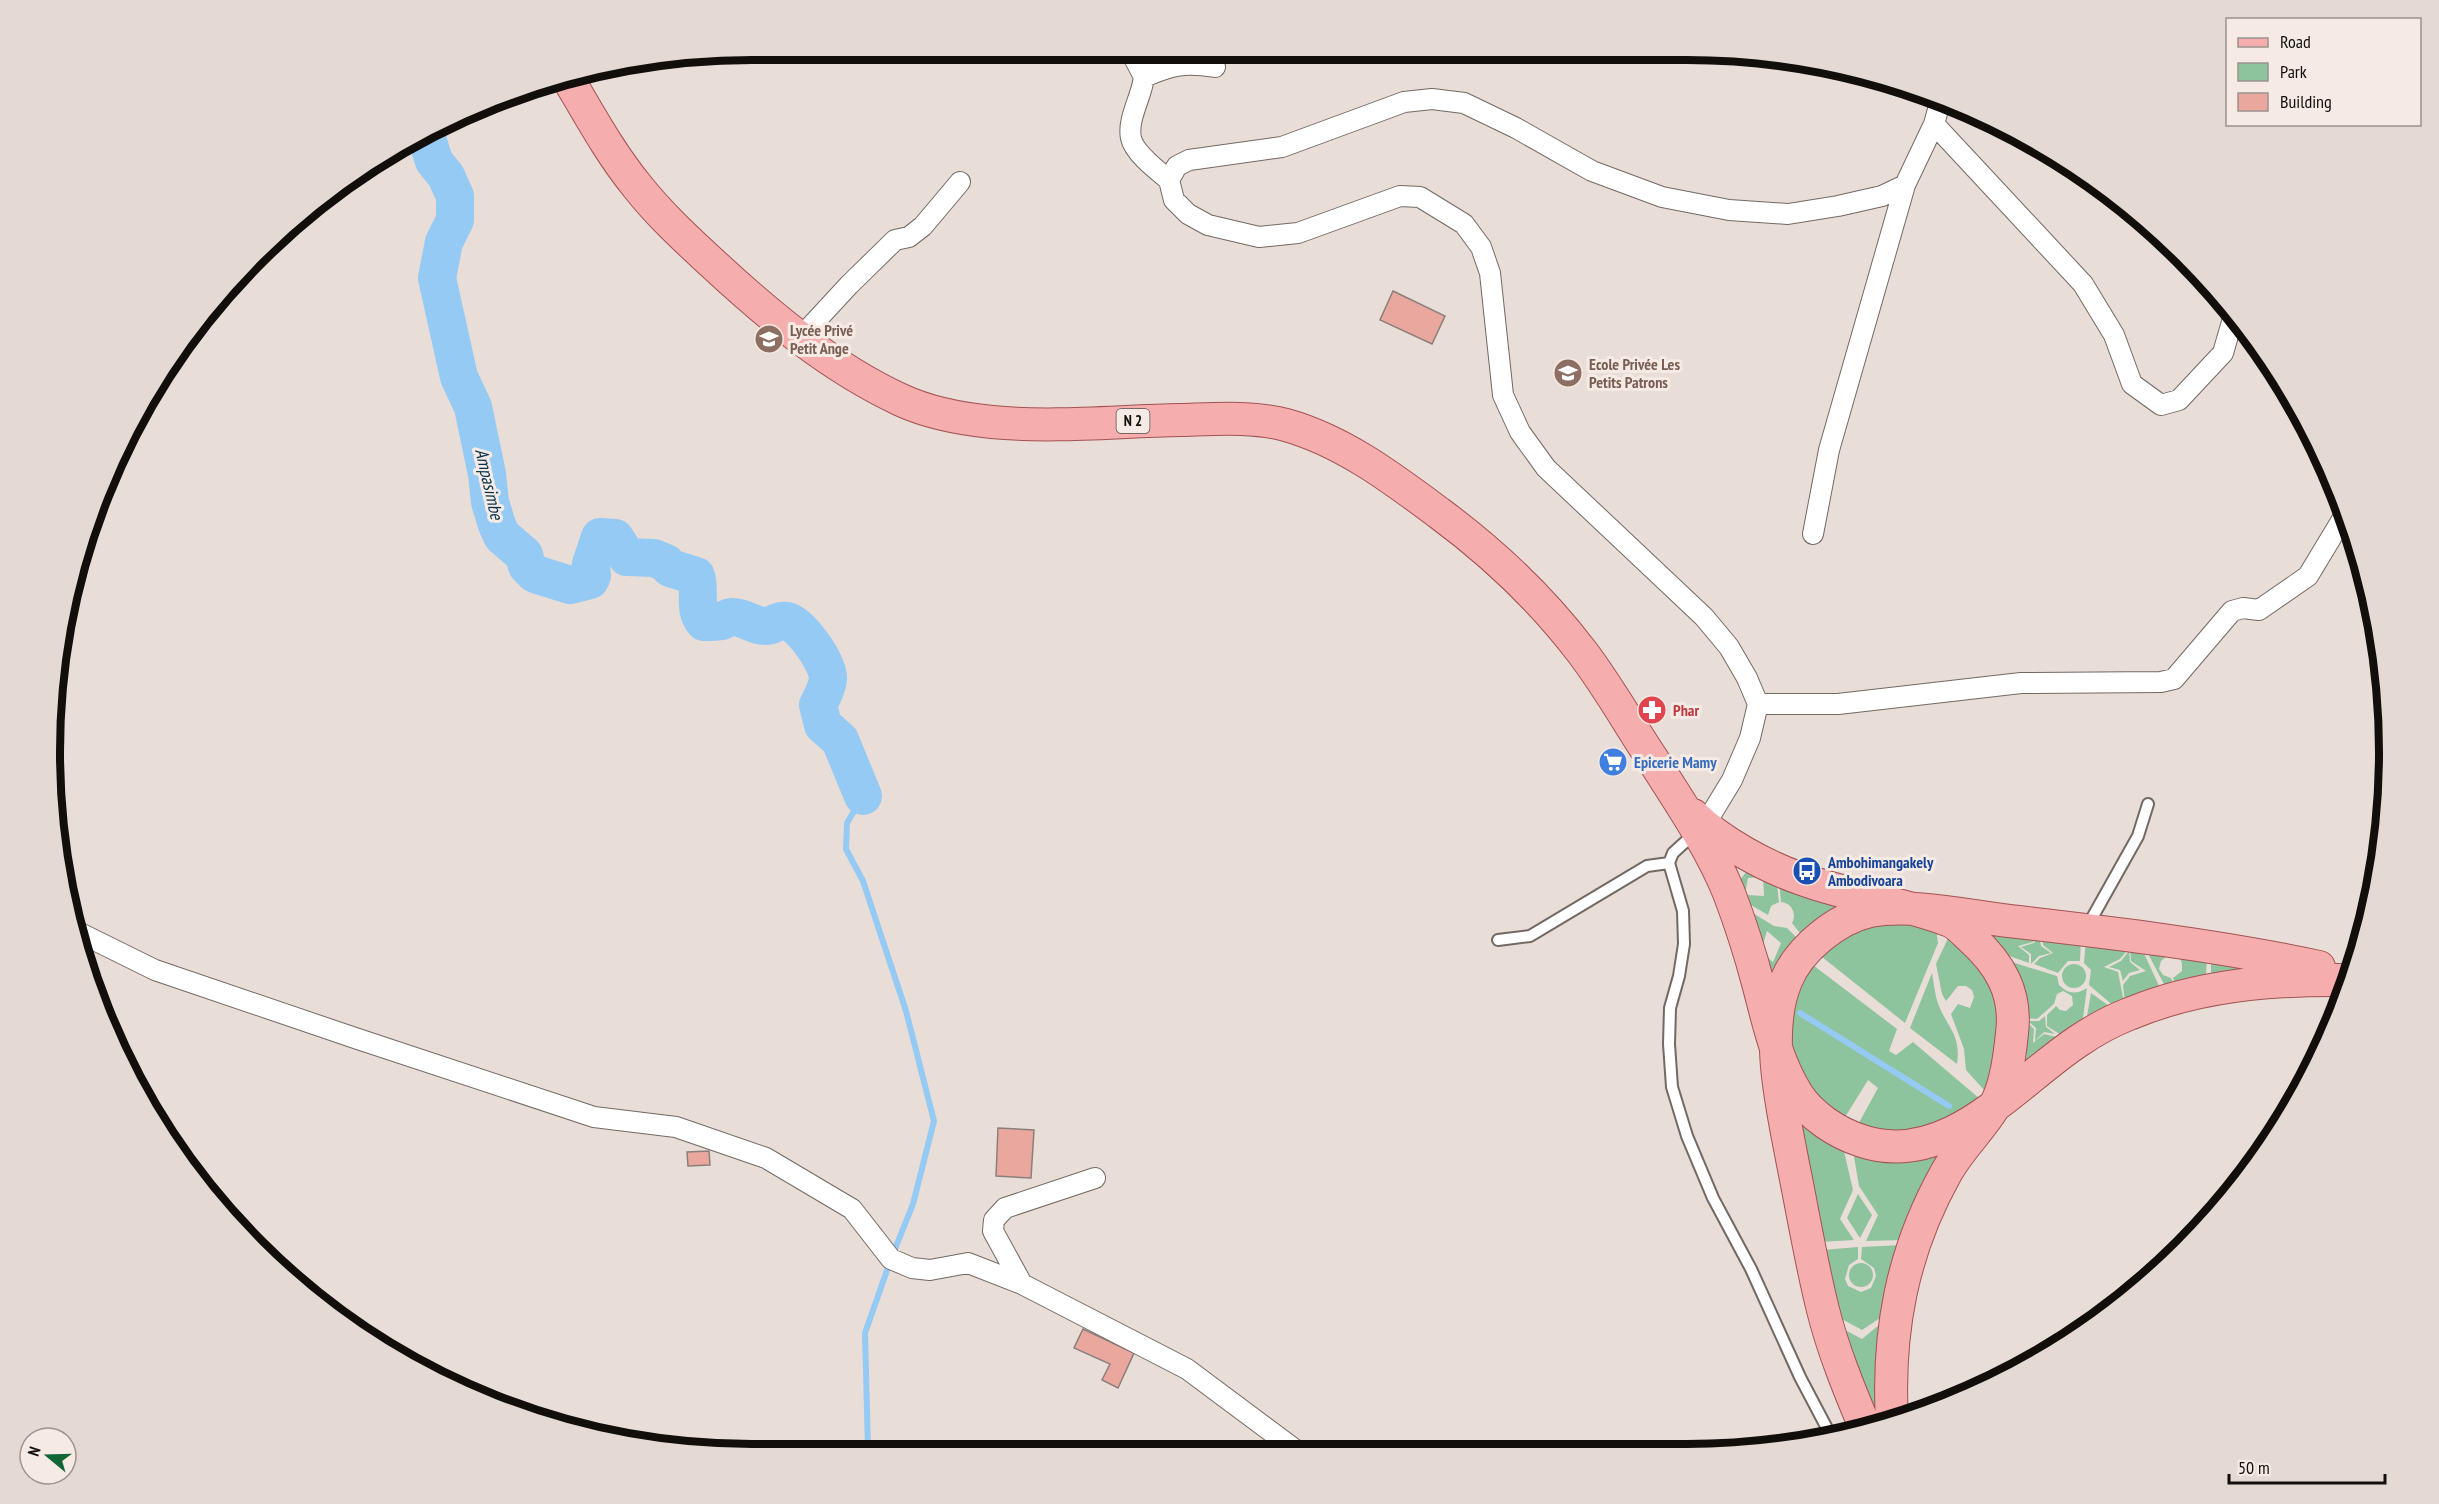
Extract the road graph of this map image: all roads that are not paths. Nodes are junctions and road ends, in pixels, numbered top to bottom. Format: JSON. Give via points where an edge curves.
{"nodes":[{"id":1,"x":1135,"y":60,"type":"edge"},
{"id":2,"x":1215,"y":67,"type":"dead end"},
{"id":3,"x":1144,"y":77,"type":"junction"},
{"id":4,"x":571,"y":84,"type":"edge"},
{"id":5,"x":1938,"y":108,"type":"edge"},
{"id":6,"x":1934,"y":124,"type":"junction"},
{"id":7,"x":1169,"y":180,"type":"junction"},
{"id":8,"x":960,"y":182,"type":"dead end"},
{"id":9,"x":1905,"y":184,"type":"junction"},
{"id":10,"x":2231,"y":325,"type":"edge"},
{"id":11,"x":800,"y":338,"type":"junction"},
{"id":12,"x":2340,"y":524,"type":"edge"},
{"id":13,"x":1813,"y":534,"type":"dead end"},
{"id":14,"x":1758,"y":704,"type":"junction"},
{"id":15,"x":2148,"y":804,"type":"dead end"},
{"id":16,"x":1700,"y":828,"type":"junction"},
{"id":17,"x":1669,"y":863,"type":"junction"},
{"id":18,"x":1911,"y":909,"type":"junction"},
{"id":19,"x":2085,"y":930,"type":"junction"},
{"id":20,"x":85,"y":936,"type":"edge"},
{"id":21,"x":1498,"y":940,"type":"dead end"},
{"id":22,"x":2343,"y":972,"type":"edge"},
{"id":23,"x":2340,"y":980,"type":"edge"},
{"id":24,"x":1776,"y":1053,"type":"junction"},
{"id":25,"x":1995,"y":1106,"type":"junction"},
{"id":26,"x":1095,"y":1178,"type":"dead end"},
{"id":27,"x":1022,"y":1284,"type":"junction"},
{"id":28,"x":1891,"y":1412,"type":"edge"},
{"id":29,"x":1862,"y":1421,"type":"edge"},
{"id":30,"x":1828,"y":1430,"type":"edge"},
{"id":31,"x":1288,"y":1444,"type":"edge"}],
"edges":[{"from":1,"to":3,"type":"street"},
{"from":2,"to":3,"type":"street","via":[[1171,66]]},
{"from":3,"to":7,"type":"street","via":[[1131,138],[1143,157]]},
{"from":4,"to":11,"type":"main road","number":"N 2","via":[[617,160],[652,205],[736,285]]},
{"from":5,"to":6,"type":"street"},
{"from":6,"to":9,"type":"street"},
{"from":6,"to":10,"type":"street","via":[[2083,284],[2114,335],[2132,384],[2161,405],[2179,400],[2223,352]]},
{"from":7,"to":9,"type":"street","via":[[1177,166],[1190,160],[1282,147],[1404,102],[1431,99],[1464,103],[1592,171],[1662,197],[1729,210],[1788,214],[1882,196]]},
{"from":7,"to":14,"type":"street","via":[[1174,200],[1188,214],[1208,225],[1259,237],[1298,233],[1400,196],[1420,198],[1464,224],[1480,247],[1490,273],[1503,395],[1520,432],[1546,468],[1704,617],[1729,647]]},
{"from":8,"to":11,"type":"street","via":[[923,226],[909,237],[896,240]]},
{"from":9,"to":13,"type":"street","via":[[1829,450]]},
{"from":11,"to":16,"type":"main road","number":"N 2","via":[[906,403],[960,417],[1032,424],[1210,419],[1270,422],[1322,438],[1369,463],[1474,539],[1532,592],[1584,654],[1677,800]]},
{"from":12,"to":14,"type":"street","via":[[2308,576],[2259,610],[2232,611],[2174,679],[2021,683],[1838,704]]},
{"from":14,"to":16,"type":"street","via":[[1750,738],[1732,780]]},
{"from":15,"to":19,"type":"lane","via":[[2138,836]]},
{"from":16,"to":17,"type":"lane","via":[[1673,852]]},
{"from":16,"to":18,"type":"main road","via":[[1802,880]]},
{"from":16,"to":24,"type":"main road","via":[[1730,896]]},
{"from":17,"to":21,"type":"lane","via":[[1647,866],[1530,936]]},
{"from":17,"to":30,"type":"lane","via":[[1683,911],[1684,944],[1670,1008],[1672,1087],[1713,1198]]},
{"from":18,"to":19,"type":"main road"},
{"from":18,"to":24,"type":"main road","via":[[1871,911],[1853,917],[1798,958],[1785,982]]},
{"from":18,"to":25,"type":"main road","via":[[1952,922],[1987,952],[2004,976],[2015,1012],[2010,1052]]},
{"from":19,"to":22,"type":"main road","via":[[2264,955]]},
{"from":20,"to":27,"type":"street","via":[[155,970],[594,1117],[676,1127],[766,1158],[852,1209],[891,1259],[930,1270],[969,1263]]},
{"from":23,"to":25,"type":"main road","via":[[2251,983],[2149,1006],[2078,1041]]},
{"from":24,"to":25,"type":"main road","via":[[1799,1098],[1819,1119],[1870,1144],[1906,1147],[1947,1136]]},
{"from":24,"to":29,"type":"main road","via":[[1808,1248],[1824,1313]]},
{"from":25,"to":28,"type":"main road","via":[[1947,1171],[1924,1215],[1894,1323],[1889,1374]]},
{"from":26,"to":27,"type":"street","via":[[1005,1208],[994,1220],[993,1231]]},
{"from":27,"to":31,"type":"street","via":[[1187,1369]]}]}
